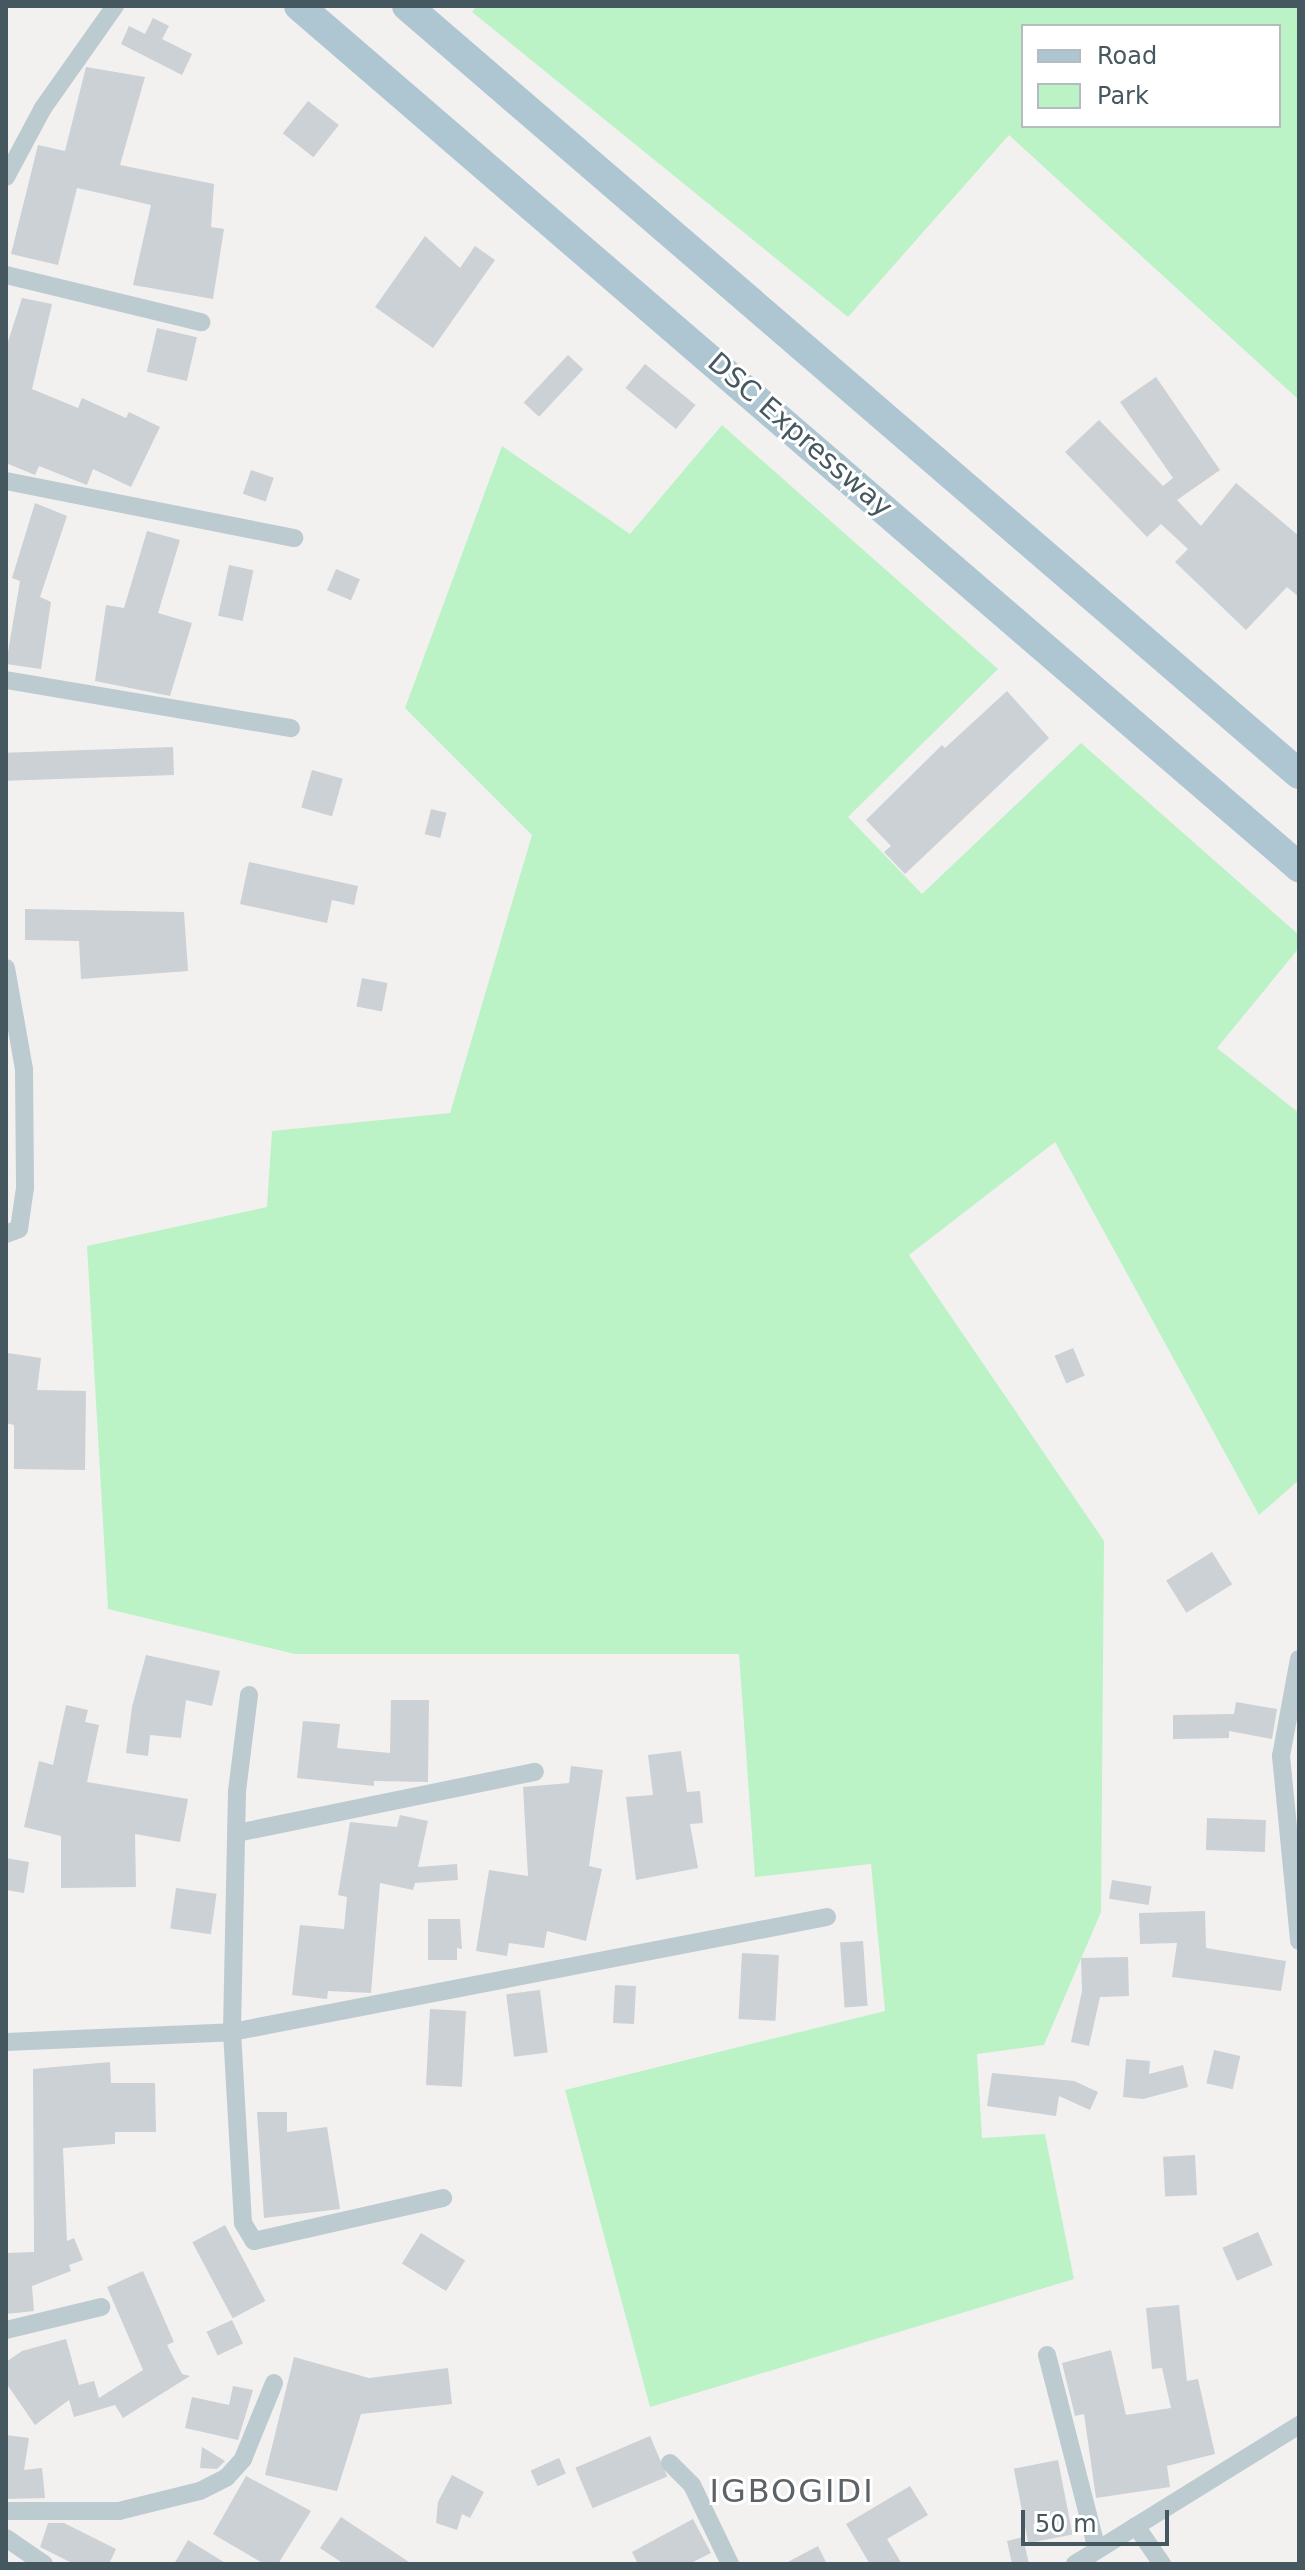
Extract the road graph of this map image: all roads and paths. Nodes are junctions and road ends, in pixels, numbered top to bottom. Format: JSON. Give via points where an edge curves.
{"nodes":[{"id":1,"x":115,"y":6,"type":"edge"},
{"id":2,"x":299,"y":6,"type":"edge"},
{"id":3,"x":407,"y":6,"type":"edge"},
{"id":4,"x":6,"y":177,"type":"edge"},
{"id":5,"x":6,"y":275,"type":"edge"},
{"id":6,"x":201,"y":322,"type":"dead end"},
{"id":7,"x":6,"y":481,"type":"edge"},
{"id":8,"x":294,"y":538,"type":"dead end"},
{"id":9,"x":6,"y":680,"type":"edge"},
{"id":10,"x":291,"y":728,"type":"dead end"},
{"id":11,"x":1299,"y":774,"type":"edge"},
{"id":12,"x":1299,"y":867,"type":"edge"},
{"id":13,"x":6,"y":968,"type":"edge"},
{"id":14,"x":6,"y":1234,"type":"edge"},
{"id":15,"x":1299,"y":1659,"type":"edge"},
{"id":16,"x":249,"y":1695,"type":"dead end"},
{"id":17,"x":535,"y":1772,"type":"dead end"},
{"id":18,"x":237,"y":1833,"type":"junction"},
{"id":19,"x":827,"y":1917,"type":"dead end"},
{"id":20,"x":1299,"y":1941,"type":"edge"},
{"id":21,"x":232,"y":2032,"type":"junction"},
{"id":22,"x":6,"y":2042,"type":"edge"},
{"id":23,"x":443,"y":2198,"type":"dead end"},
{"id":24,"x":101,"y":2307,"type":"dead end"},
{"id":25,"x":6,"y":2330,"type":"edge"},
{"id":26,"x":1047,"y":2355,"type":"dead end"},
{"id":27,"x":274,"y":2383,"type":"dead end"},
{"id":28,"x":1299,"y":2425,"type":"edge"},
{"id":29,"x":670,"y":2463,"type":"dead end"},
{"id":30,"x":6,"y":2511,"type":"edge"},
{"id":31,"x":1136,"y":2526,"type":"junction"},
{"id":32,"x":6,"y":2538,"type":"edge"},
{"id":33,"x":1097,"y":2550,"type":"junction"},
{"id":34,"x":44,"y":2564,"type":"edge"},
{"id":35,"x":730,"y":2564,"type":"edge"},
{"id":36,"x":1075,"y":2564,"type":"edge"},
{"id":37,"x":1162,"y":2564,"type":"edge"}],
"edges":[{"from":1,"to":4,"type":"street","via":[[43,108]]},
{"from":2,"to":12,"type":"main road","name":"DSC Expressway"},
{"from":3,"to":11,"type":"main road"},
{"from":5,"to":6,"type":"street"},
{"from":7,"to":8,"type":"street"},
{"from":9,"to":10,"type":"street"},
{"from":13,"to":14,"type":"street","via":[[24,1069],[25,1188],[19,1229]]},
{"from":15,"to":20,"type":"street","via":[[1281,1756]]},
{"from":16,"to":18,"type":"street"},
{"from":17,"to":18,"type":"street"},
{"from":18,"to":21,"type":"street"},
{"from":19,"to":21,"type":"street"},
{"from":21,"to":22,"type":"street"},
{"from":21,"to":23,"type":"street","via":[[243,2223],[254,2241]]},
{"from":24,"to":25,"type":"street"},
{"from":26,"to":33,"type":"street"},
{"from":27,"to":30,"type":"street","via":[[243,2459],[227,2477],[200,2491],[119,2511]]},
{"from":28,"to":31,"type":"street"},
{"from":29,"to":35,"type":"street","via":[[692,2485]]},
{"from":31,"to":33,"type":"street"},
{"from":31,"to":37,"type":"street"},
{"from":32,"to":34,"type":"street"},
{"from":33,"to":36,"type":"street"}]}
